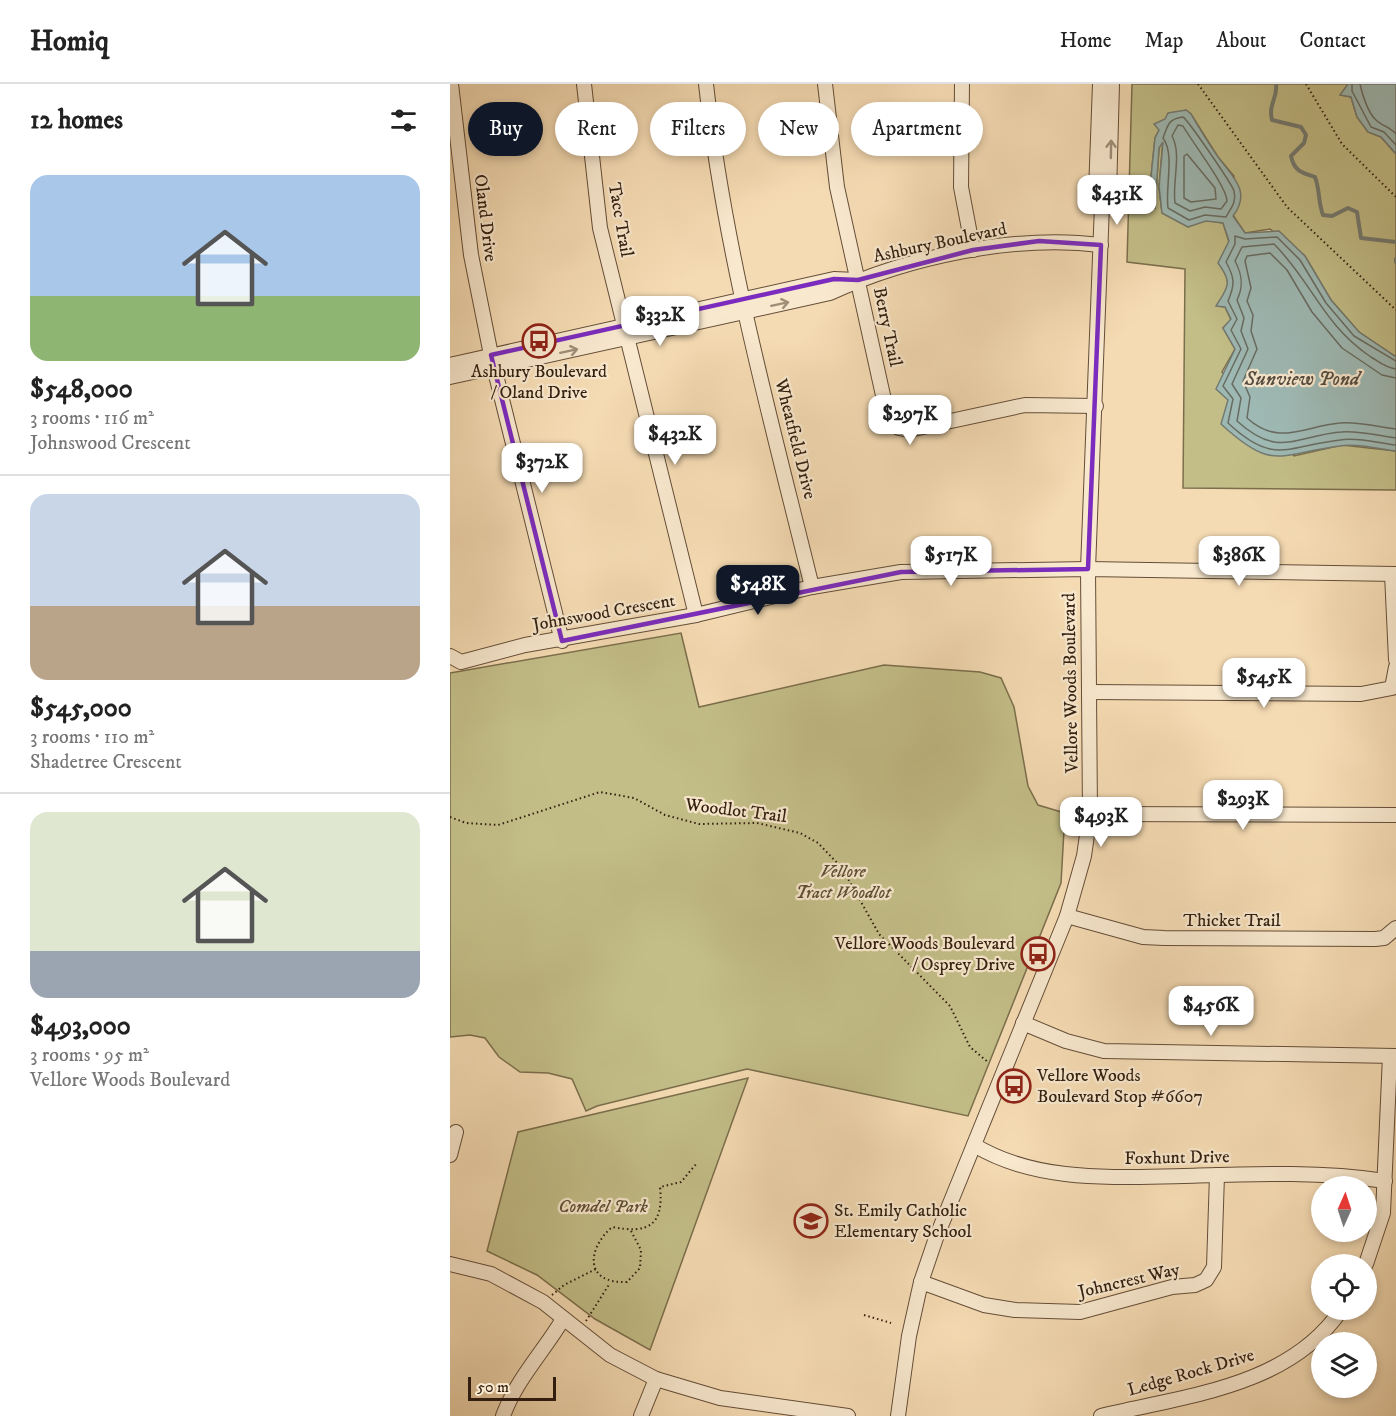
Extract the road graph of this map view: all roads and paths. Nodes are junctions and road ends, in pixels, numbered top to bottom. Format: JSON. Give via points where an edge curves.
{"nodes":[{"id":1,"x":451,"y":84,"type":"edge"},
{"id":2,"x":584,"y":84,"type":"edge"},
{"id":3,"x":706,"y":84,"type":"edge"},
{"id":4,"x":825,"y":84,"type":"edge"},
{"id":5,"x":962,"y":84,"type":"edge"},
{"id":6,"x":1100,"y":84,"type":"edge"},
{"id":7,"x":1112,"y":84,"type":"edge"},
{"id":8,"x":1198,"y":84,"type":"edge"},
{"id":9,"x":1306,"y":84,"type":"edge"},
{"id":10,"x":1396,"y":197,"type":"edge"},
{"id":11,"x":1102,"y":205,"type":"junction"},
{"id":12,"x":1101,"y":245,"type":"junction"},
{"id":13,"x":972,"y":250,"type":"junction"},
{"id":14,"x":858,"y":280,"type":"junction"},
{"id":15,"x":743,"y":306,"type":"junction"},
{"id":16,"x":1396,"y":310,"type":"edge"},
{"id":17,"x":625,"y":332,"type":"junction"},
{"id":18,"x":493,"y":361,"type":"junction"},
{"id":19,"x":450,"y":365,"type":"edge"},
{"id":20,"x":450,"y":377,"type":"edge"},
{"id":21,"x":1096,"y":406,"type":"junction"},
{"id":22,"x":1088,"y":569,"type":"junction"},
{"id":23,"x":1394,"y":574,"type":"edge"},
{"id":24,"x":812,"y":587,"type":"junction"},
{"id":25,"x":696,"y":615,"type":"junction"},
{"id":26,"x":562,"y":641,"type":"junction"},
{"id":27,"x":450,"y":656,"type":"edge"},
{"id":28,"x":1396,"y":660,"type":"edge"},
{"id":29,"x":1396,"y":667,"type":"edge"},
{"id":30,"x":1089,"y":692,"type":"junction"},
{"id":31,"x":1090,"y":814,"type":"junction"},
{"id":32,"x":1396,"y":815,"type":"edge"},
{"id":33,"x":450,"y":817,"type":"edge"},
{"id":34,"x":1067,"y":916,"type":"junction"},
{"id":35,"x":1396,"y":928,"type":"edge"},
{"id":36,"x":1023,"y":1023,"type":"junction"},
{"id":37,"x":1393,"y":1056,"type":"edge"},
{"id":38,"x":989,"y":1063,"type":"dead end"},
{"id":39,"x":456,"y":1132,"type":"dead end"},
{"id":40,"x":974,"y":1145,"type":"junction"},
{"id":41,"x":450,"y":1155,"type":"edge"},
{"id":42,"x":697,"y":1163,"type":"dead end"},
{"id":43,"x":1217,"y":1175,"type":"junction"},
{"id":44,"x":1385,"y":1181,"type":"junction"},
{"id":45,"x":631,"y":1231,"type":"junction"},
{"id":46,"x":1369,"y":1254,"type":"edge"},
{"id":47,"x":450,"y":1264,"type":"edge"},
{"id":48,"x":596,"y":1269,"type":"junction"},
{"id":49,"x":610,"y":1282,"type":"junction"},
{"id":50,"x":921,"y":1282,"type":"junction"},
{"id":51,"x":543,"y":1302,"type":"junction"},
{"id":52,"x":864,"y":1314,"type":"dead end"},
{"id":53,"x":563,"y":1319,"type":"junction"},
{"id":54,"x":1334,"y":1320,"type":"edge"},
{"id":55,"x":891,"y":1323,"type":"dead end"},
{"id":56,"x":580,"y":1330,"type":"junction"},
{"id":57,"x":656,"y":1379,"type":"junction"},
{"id":58,"x":770,"y":1411,"type":"edge"},
{"id":59,"x":503,"y":1416,"type":"edge"},
{"id":60,"x":642,"y":1416,"type":"edge"},
{"id":61,"x":848,"y":1416,"type":"edge"},
{"id":62,"x":898,"y":1416,"type":"edge"},
{"id":63,"x":1101,"y":1416,"type":"edge"}],
"edges":[{"from":1,"to":18,"type":"street","name":"Oland Drive","via":[[471,255]]},
{"from":2,"to":17,"type":"street","name":"Tacc Trail","via":[[600,228]]},
{"from":3,"to":15,"type":"street","name":"Wheatfield Drive","via":[[723,213]]},
{"from":4,"to":14,"type":"street","via":[[837,187]]},
{"from":5,"to":13,"type":"street","via":[[961,187]]},
{"from":6,"to":11,"type":"street","name":"Vellore Woods Boulevard","via":[[1096,192]]},
{"from":11,"to":7,"type":"street","name":"Vellore Woods Boulevard","one_way":true,"via":[[1109,194]]},
{"from":8,"to":16,"type":"path","via":[[1287,207]]},
{"from":9,"to":10,"type":"path","via":[[1342,144]]},
{"from":11,"to":12,"type":"street","name":"Vellore Woods Boulevard"},
{"from":12,"to":13,"type":"street","name":"Ashbury Boulevard","via":[[1039,242]]},
{"from":12,"to":21,"type":"street","name":"Vellore Woods Boulevard"},
{"from":13,"to":14,"type":"street","name":"Ashbury Boulevard"},
{"from":14,"to":15,"type":"street","name":"Ashbury Boulevard","via":[[834,279]]},
{"from":14,"to":21,"type":"street","name":"Berry Trail","via":[[888,418],[899,428],[909,430],[1025,405]]},
{"from":15,"to":17,"type":"street","name":"Ashbury Boulevard"},
{"from":15,"to":24,"type":"street","name":"Wheatfield Drive"},
{"from":17,"to":18,"type":"street","name":"Ashbury Boulevard"},
{"from":17,"to":25,"type":"street","name":"Tacc Trail"},
{"from":18,"to":19,"type":"street","name":"Ashbury Boulevard"},
{"from":18,"to":20,"type":"street","name":"Ashbury Boulevard"},
{"from":18,"to":26,"type":"street","name":"Oland Drive"},
{"from":21,"to":22,"type":"street","name":"Vellore Woods Boulevard"},
{"from":22,"to":23,"type":"street","name":"Johnswood Crescent"},
{"from":22,"to":24,"type":"street","name":"Johnswood Crescent","via":[[901,572]]},
{"from":22,"to":30,"type":"street","name":"Vellore Woods Boulevard"},
{"from":23,"to":28,"type":"street"},
{"from":24,"to":25,"type":"street","name":"Johnswood Crescent"},
{"from":25,"to":26,"type":"street","name":"Johnswood Crescent"},
{"from":26,"to":27,"type":"street","name":"Johnswood Crescent","via":[[525,645],[461,662]]},
{"from":29,"to":30,"type":"street","via":[[1392,688],[1361,694]]},
{"from":30,"to":31,"type":"street","name":"Vellore Woods Boulevard"},
{"from":31,"to":32,"type":"street"},
{"from":31,"to":34,"type":"street","name":"Vellore Woods Boulevard","via":[[1080,873]]},
{"from":33,"to":38,"type":"path","name":"Woodlot Trail","via":[[466,823],[498,825],[600,792],[634,798],[665,815],[699,824],[756,824],[800,833],[818,843],[842,868],[879,934],[950,1006],[970,1047]]},
{"from":34,"to":35,"type":"street","name":"Thicket Trail","via":[[1143,937],[1164,938],[1375,939],[1384,938]]},
{"from":34,"to":36,"type":"street","name":"Vellore Woods Boulevard"},
{"from":36,"to":37,"type":"street","via":[[1104,1051]]},
{"from":36,"to":40,"type":"street","name":"Vellore Woods Boulevard"},
{"from":37,"to":44,"type":"street"},
{"from":39,"to":41,"type":"street"},
{"from":40,"to":43,"type":"street","name":"Foxhunt Drive","via":[[988,1154],[1062,1175]]},
{"from":40,"to":50,"type":"street","name":"Vellore Woods Boulevard"},
{"from":42,"to":45,"type":"path","via":[[681,1182],[660,1187],[659,1214],[650,1227]]},
{"from":43,"to":44,"type":"street","name":"Foxhunt Drive","via":[[1328,1174]]},
{"from":43,"to":50,"type":"street","name":"Johncrest Way","via":[[1214,1267],[1206,1280],[1195,1285],[1172,1287],[1080,1312],[984,1305]]},
{"from":44,"to":46,"type":"street","via":[[1383,1213]]},
{"from":45,"to":48,"type":"path","via":[[612,1227],[599,1238],[593,1253]]},
{"from":45,"to":49,"type":"path","via":[[641,1250],[640,1268],[627,1282]]},
{"from":47,"to":51,"type":"street","via":[[491,1274]]},
{"from":48,"to":49,"type":"path","via":[[601,1278]]},
{"from":48,"to":51,"type":"path","via":[[564,1285]]},
{"from":49,"to":56,"type":"path"},
{"from":50,"to":62,"type":"street","name":"Vellore Woods Boulevard"},
{"from":51,"to":53,"type":"street"},
{"from":52,"to":55,"type":"path"},
{"from":53,"to":56,"type":"street"},
{"from":53,"to":59,"type":"street"},
{"from":54,"to":63,"type":"street","name":"Ledge Rock Drive","via":[[1298,1354],[1257,1376]]},
{"from":56,"to":57,"type":"street","via":[[610,1355]]},
{"from":57,"to":58,"type":"street"},
{"from":57,"to":60,"type":"street"},
{"from":58,"to":61,"type":"street"}]}
